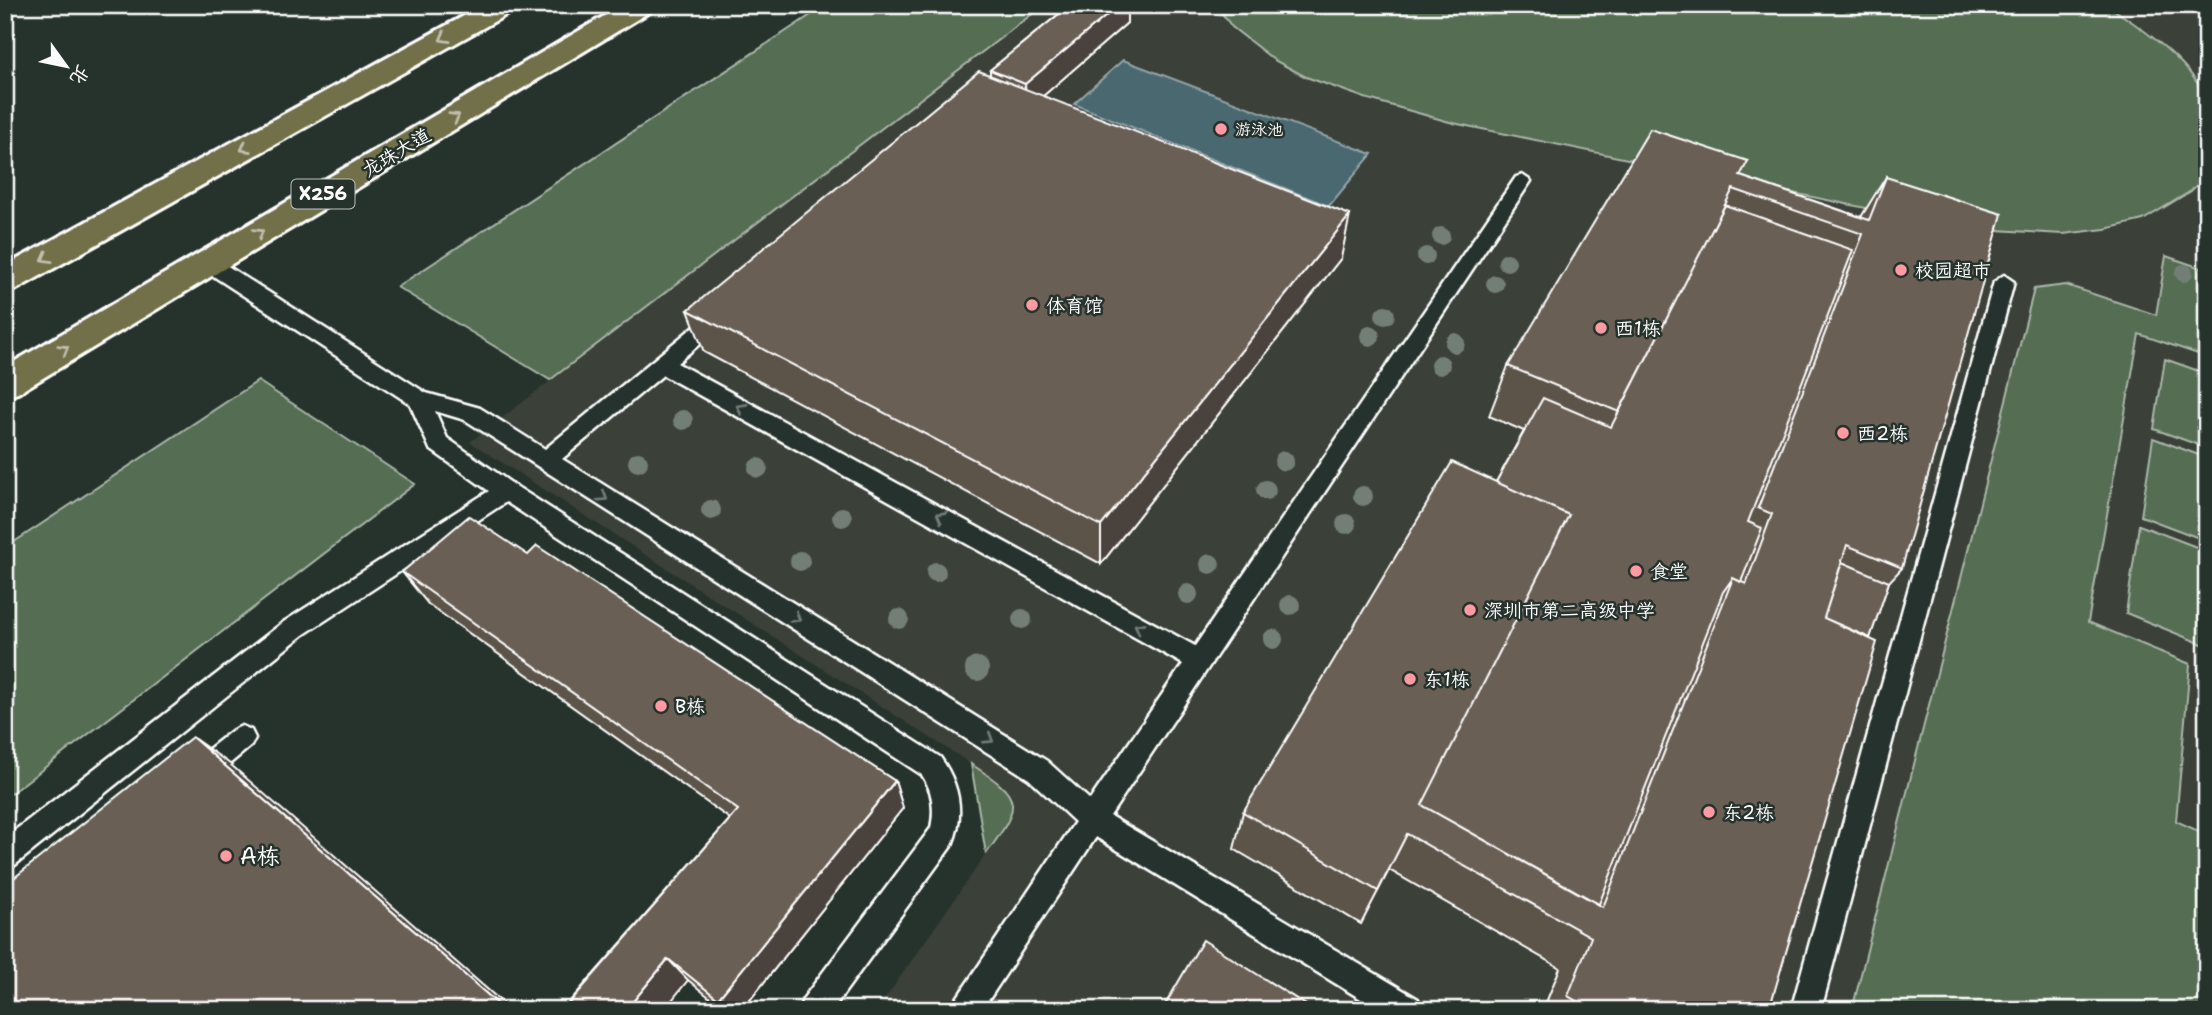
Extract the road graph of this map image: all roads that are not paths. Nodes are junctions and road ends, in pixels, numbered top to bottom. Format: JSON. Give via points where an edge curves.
{"nodes":[{"id":1,"x":504,"y":5,"type":"edge"},
{"id":2,"x":642,"y":5,"type":"edge"},
{"id":3,"x":1522,"y":181,"type":"dead end"},
{"id":4,"x":208,"y":263,"type":"junction"},
{"id":5,"x":5,"y":281,"type":"edge"},
{"id":6,"x":2004,"y":282,"type":"dead end"},
{"id":7,"x":734,"y":304,"type":"edge"},
{"id":8,"x":661,"y":364,"type":"junction"},
{"id":9,"x":5,"y":384,"type":"edge"},
{"id":10,"x":419,"y":399,"type":"junction"},
{"id":11,"x":545,"y":461,"type":"junction"},
{"id":12,"x":506,"y":491,"type":"junction"},
{"id":13,"x":1199,"y":660,"type":"junction"},
{"id":14,"x":242,"y":738,"type":"dead end"},
{"id":15,"x":177,"y":790,"type":"edge"},
{"id":16,"x":1091,"y":819,"type":"junction"},
{"id":17,"x":5,"y":855,"type":"edge"},
{"id":18,"x":814,"y":1010,"type":"edge"},
{"id":19,"x":964,"y":1010,"type":"edge"},
{"id":20,"x":1407,"y":1010,"type":"edge"},
{"id":21,"x":1806,"y":1010,"type":"edge"}],
"edges":[{"from":1,"to":5,"type":"main road","one_way":true},
{"from":4,"to":2,"type":"main road","name":"龙珠大道","number":"X256","one_way":true},
{"from":3,"to":13,"type":"lane"},
{"from":9,"to":4,"type":"main road","name":"龙珠大道","number":"X256","one_way":true},
{"from":4,"to":10,"type":"lane"},
{"from":6,"to":21,"type":"lane"},
{"from":7,"to":8,"type":"lane"},
{"from":8,"to":11,"type":"lane"},
{"from":13,"to":8,"type":"lane","one_way":true},
{"from":10,"to":11,"type":"lane","via":[[472,414]]},
{"from":10,"to":12,"type":"lane","via":[[438,443]]},
{"from":11,"to":16,"type":"lane","one_way":true,"via":[[1038,770]]},
{"from":12,"to":17,"type":"lane","via":[[294,628]]},
{"from":12,"to":18,"type":"lane","via":[[932,766],[939,775],[947,816],[942,836]]},
{"from":13,"to":16,"type":"lane"},
{"from":14,"to":15,"type":"lane"},
{"from":16,"to":19,"type":"lane"},
{"from":16,"to":20,"type":"lane"}]}
